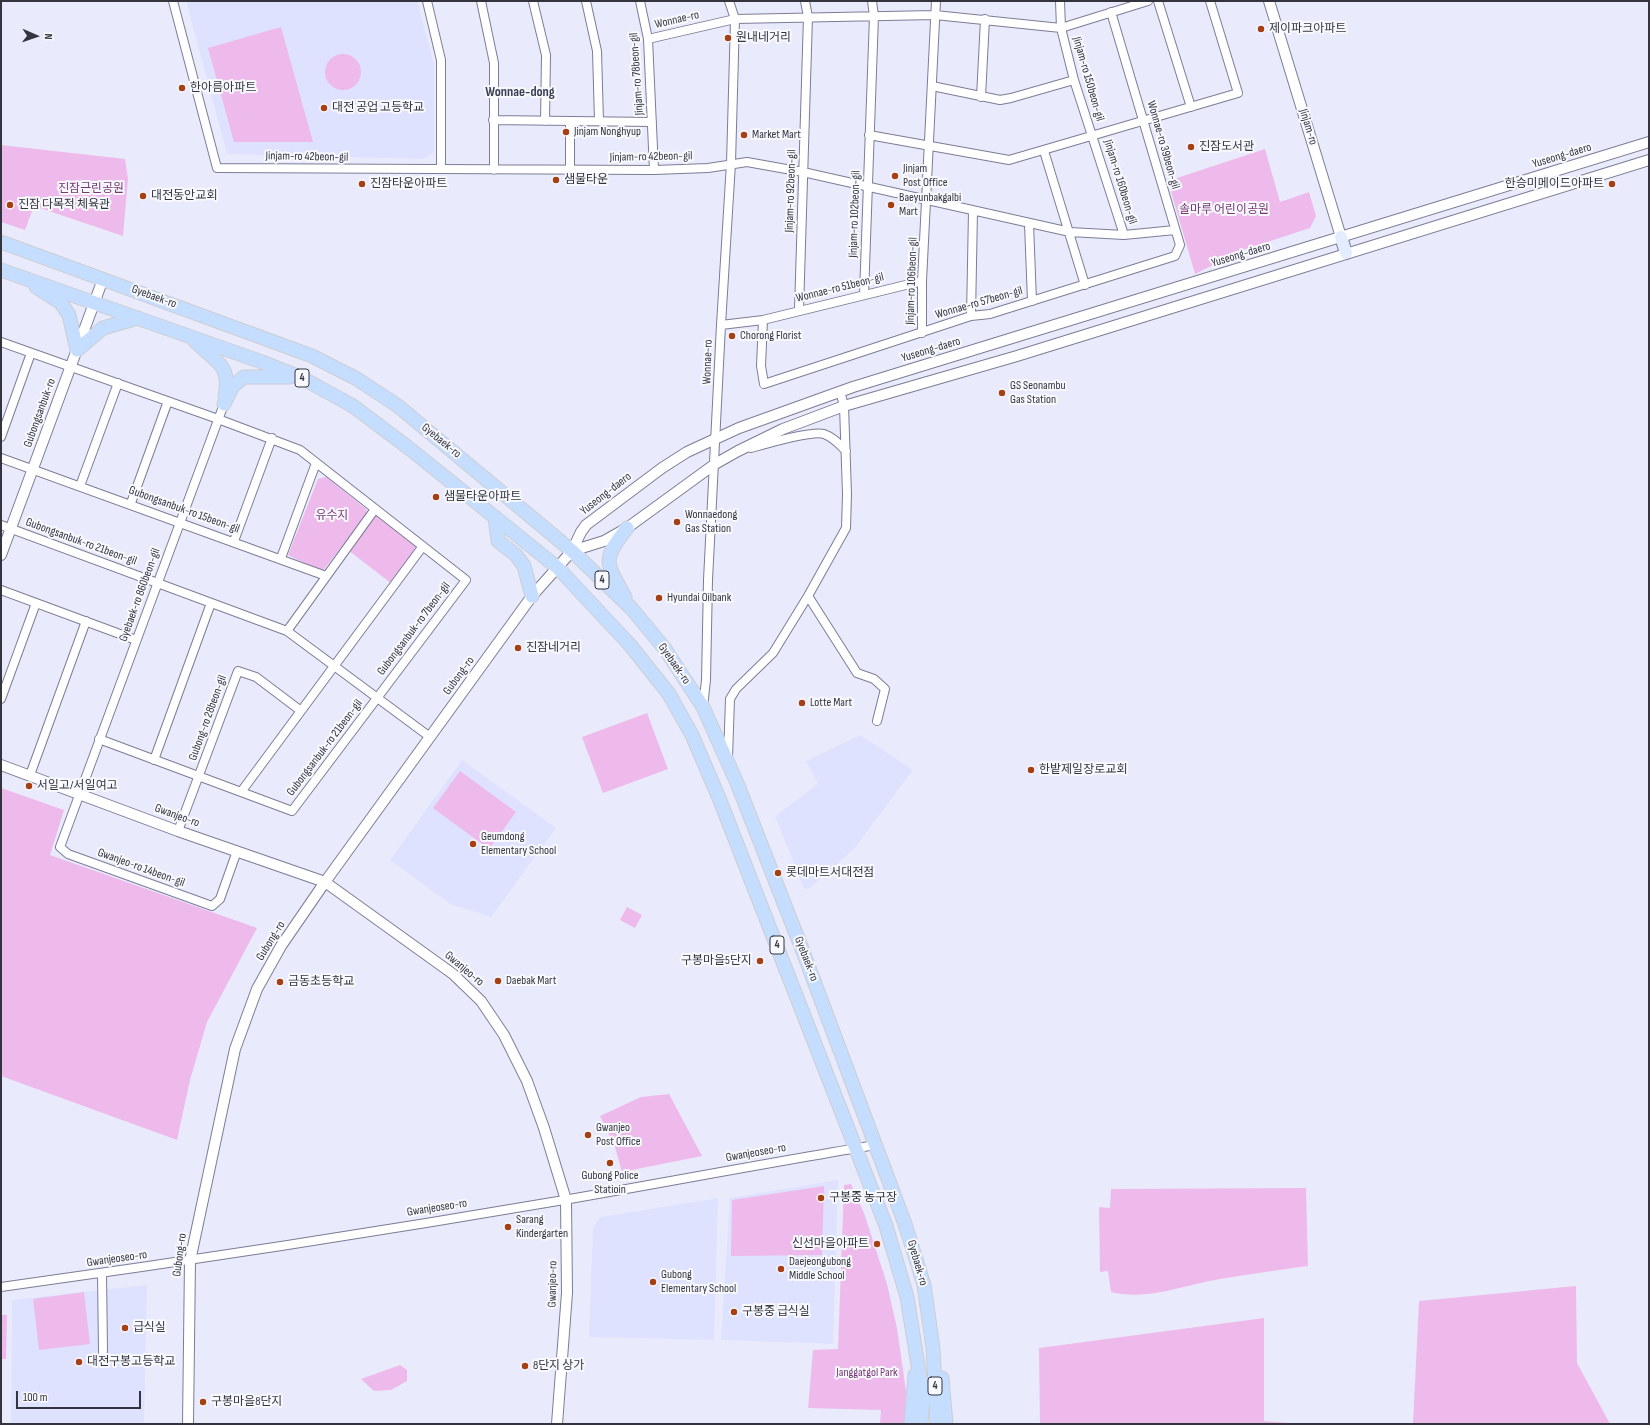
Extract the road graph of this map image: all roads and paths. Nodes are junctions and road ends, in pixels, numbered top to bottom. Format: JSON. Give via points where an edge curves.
{"nodes":[{"id":1,"x":173,"y":1,"type":"edge"},
{"id":2,"x":427,"y":1,"type":"edge"},
{"id":3,"x":481,"y":1,"type":"edge"},
{"id":4,"x":533,"y":1,"type":"edge"},
{"id":5,"x":586,"y":1,"type":"edge"},
{"id":6,"x":640,"y":1,"type":"edge"},
{"id":7,"x":730,"y":1,"type":"edge"},
{"id":8,"x":805,"y":1,"type":"edge"},
{"id":9,"x":872,"y":1,"type":"edge"},
{"id":10,"x":936,"y":1,"type":"edge"},
{"id":11,"x":1060,"y":1,"type":"edge"},
{"id":12,"x":1148,"y":1,"type":"edge"},
{"id":13,"x":1158,"y":1,"type":"edge"},
{"id":14,"x":1210,"y":1,"type":"edge"},
{"id":15,"x":1270,"y":1,"type":"edge"},
{"id":16,"x":1110,"y":12,"type":"junction"},
{"id":17,"x":935,"y":15,"type":"junction"},
{"id":18,"x":874,"y":16,"type":"junction"},
{"id":19,"x":808,"y":17,"type":"junction"},
{"id":20,"x":735,"y":18,"type":"junction"},
{"id":21,"x":985,"y":19,"type":"junction"},
{"id":22,"x":1061,"y":28,"type":"junction"},
{"id":23,"x":648,"y":38,"type":"junction"},
{"id":24,"x":1074,"y":80,"type":"junction"},
{"id":25,"x":932,"y":86,"type":"junction"},
{"id":26,"x":982,"y":97,"type":"junction"},
{"id":27,"x":1191,"y":107,"type":"junction"},
{"id":28,"x":493,"y":120,"type":"junction"},
{"id":29,"x":545,"y":121,"type":"junction"},
{"id":30,"x":570,"y":121,"type":"junction"},
{"id":31,"x":599,"y":121,"type":"junction"},
{"id":32,"x":652,"y":122,"type":"junction"},
{"id":33,"x":1144,"y":122,"type":"junction"},
{"id":34,"x":869,"y":135,"type":"junction"},
{"id":35,"x":1093,"y":136,"type":"junction"},
{"id":36,"x":1649,"y":142,"type":"edge"},
{"id":37,"x":929,"y":145,"type":"junction"},
{"id":38,"x":1044,"y":151,"type":"junction"},
{"id":39,"x":1649,"y":160,"type":"edge"},
{"id":40,"x":731,"y":163,"type":"junction"},
{"id":41,"x":441,"y":169,"type":"junction"},
{"id":42,"x":494,"y":170,"type":"junction"},
{"id":43,"x":570,"y":170,"type":"junction"},
{"id":44,"x":654,"y":170,"type":"junction"},
{"id":45,"x":804,"y":172,"type":"junction"},
{"id":46,"x":868,"y":187,"type":"junction"},
{"id":47,"x":927,"y":199,"type":"junction"},
{"id":48,"x":974,"y":211,"type":"junction"},
{"id":49,"x":1029,"y":224,"type":"junction"},
{"id":50,"x":1175,"y":230,"type":"junction"},
{"id":51,"x":1070,"y":232,"type":"junction"},
{"id":52,"x":1124,"y":235,"type":"junction"},
{"id":53,"x":1341,"y":238,"type":"junction"},
{"id":54,"x":1,"y":242,"type":"edge"},
{"id":55,"x":1346,"y":253,"type":"junction"},
{"id":56,"x":1,"y":270,"type":"edge"},
{"id":57,"x":26,"y":279,"type":"junction"},
{"id":58,"x":103,"y":279,"type":"junction"},
{"id":59,"x":922,"y":281,"type":"junction"},
{"id":60,"x":1085,"y":284,"type":"junction"},
{"id":61,"x":864,"y":295,"type":"junction"},
{"id":62,"x":1032,"y":301,"type":"junction"},
{"id":63,"x":95,"y":303,"type":"junction"},
{"id":64,"x":799,"y":310,"type":"junction"},
{"id":65,"x":971,"y":316,"type":"junction"},
{"id":66,"x":138,"y":318,"type":"junction"},
{"id":67,"x":763,"y":320,"type":"junction"},
{"id":68,"x":721,"y":325,"type":"junction"},
{"id":69,"x":922,"y":333,"type":"junction"},
{"id":70,"x":189,"y":335,"type":"junction"},
{"id":71,"x":1,"y":342,"type":"edge"},
{"id":72,"x":77,"y":350,"type":"junction"},
{"id":73,"x":31,"y":353,"type":"junction"},
{"id":74,"x":71,"y":367,"type":"junction"},
{"id":75,"x":302,"y":378,"type":"junction"},
{"id":76,"x":118,"y":383,"type":"junction"},
{"id":77,"x":840,"y":391,"type":"junction"},
{"id":78,"x":168,"y":402,"type":"junction"},
{"id":79,"x":224,"y":404,"type":"junction"},
{"id":80,"x":844,"y":406,"type":"junction"},
{"id":81,"x":218,"y":419,"type":"junction"},
{"id":82,"x":1,"y":437,"type":"edge"},
{"id":83,"x":717,"y":437,"type":"junction"},
{"id":84,"x":272,"y":438,"type":"junction"},
{"id":85,"x":738,"y":451,"type":"junction"},
{"id":86,"x":846,"y":451,"type":"junction"},
{"id":87,"x":1,"y":458,"type":"edge"},
{"id":88,"x":316,"y":463,"type":"junction"},
{"id":89,"x":715,"y":464,"type":"junction"},
{"id":90,"x":33,"y":470,"type":"junction"},
{"id":91,"x":80,"y":486,"type":"junction"},
{"id":92,"x":131,"y":503,"type":"junction"},
{"id":93,"x":375,"y":509,"type":"junction"},
{"id":94,"x":495,"y":517,"type":"junction"},
{"id":95,"x":180,"y":521,"type":"junction"},
{"id":96,"x":6,"y":527,"type":"edge"},
{"id":97,"x":627,"y":528,"type":"junction"},
{"id":98,"x":234,"y":541,"type":"junction"},
{"id":99,"x":423,"y":546,"type":"junction"},
{"id":100,"x":572,"y":551,"type":"junction"},
{"id":101,"x":1,"y":555,"type":"edge"},
{"id":102,"x":281,"y":558,"type":"junction"},
{"id":103,"x":558,"y":568,"type":"junction"},
{"id":104,"x":326,"y":576,"type":"junction"},
{"id":105,"x":157,"y":583,"type":"junction"},
{"id":106,"x":1,"y":590,"type":"edge"},
{"id":107,"x":532,"y":596,"type":"junction"},
{"id":108,"x":808,"y":596,"type":"junction"},
{"id":109,"x":36,"y":603,"type":"junction"},
{"id":110,"x":211,"y":603,"type":"junction"},
{"id":111,"x":632,"y":609,"type":"junction"},
{"id":112,"x":86,"y":621,"type":"junction"},
{"id":113,"x":287,"y":631,"type":"junction"},
{"id":114,"x":136,"y":640,"type":"junction"},
{"id":115,"x":334,"y":666,"type":"junction"},
{"id":116,"x":1,"y":699,"type":"edge"},
{"id":117,"x":377,"y":699,"type":"junction"},
{"id":118,"x":704,"y":707,"type":"junction"},
{"id":119,"x":301,"y":711,"type":"junction"},
{"id":120,"x":876,"y":721,"type":"dead end"},
{"id":121,"x":430,"y":737,"type":"junction"},
{"id":122,"x":99,"y":739,"type":"junction"},
{"id":123,"x":728,"y":758,"type":"junction"},
{"id":124,"x":154,"y":760,"type":"junction"},
{"id":125,"x":1,"y":765,"type":"edge"},
{"id":126,"x":30,"y":775,"type":"junction"},
{"id":127,"x":199,"y":776,"type":"junction"},
{"id":128,"x":241,"y":792,"type":"junction"},
{"id":129,"x":79,"y":794,"type":"junction"},
{"id":130,"x":292,"y":811,"type":"joint"},
{"id":131,"x":178,"y":831,"type":"junction"},
{"id":132,"x":237,"y":851,"type":"junction"},
{"id":133,"x":325,"y":882,"type":"junction"},
{"id":134,"x":876,"y":1145,"type":"junction"},
{"id":135,"x":856,"y":1148,"type":"junction"},
{"id":136,"x":566,"y":1200,"type":"junction"},
{"id":137,"x":190,"y":1261,"type":"junction"},
{"id":138,"x":102,"y":1273,"type":"junction"},
{"id":139,"x":1,"y":1287,"type":"edge"},
{"id":140,"x":933,"y":1348,"type":"junction"},
{"id":141,"x":103,"y":1352,"type":"dead end"},
{"id":142,"x":917,"y":1363,"type":"junction"},
{"id":143,"x":188,"y":1424,"type":"edge"},
{"id":144,"x":557,"y":1424,"type":"edge"},
{"id":145,"x":911,"y":1424,"type":"edge"},
{"id":146,"x":921,"y":1424,"type":"edge"},
{"id":147,"x":937,"y":1424,"type":"edge"},
{"id":148,"x":946,"y":1424,"type":"edge"}],
"edges":[{"from":1,"to":41,"type":"street","name":"Jinjam-ro 42beon-gil","via":[[217,168]]},
{"from":2,"to":41,"type":"street","via":[[440,60]]},
{"from":3,"to":28,"type":"street","via":[[494,63]]},
{"from":4,"to":29,"type":"street","via":[[546,55]]},
{"from":5,"to":31,"type":"street","via":[[597,51]]},
{"from":6,"to":23,"type":"street","name":"Jinjam-ro 78beon-gil"},
{"from":7,"to":20,"type":"street","name":"Wonnae-ro"},
{"from":8,"to":19,"type":"street","name":"Jinjam-ro 92beon-gil"},
{"from":9,"to":18,"type":"street","name":"Jinjam-ro 102beon-gil"},
{"from":10,"to":17,"type":"street","name":"Jinjam-ro 106beon-gil"},
{"from":11,"to":22,"type":"street"},
{"from":12,"to":16,"type":"street","name":"Jinjam-ro 150beon-gil"},
{"from":13,"to":27,"type":"street"},
{"from":14,"to":27,"type":"street","name":"Jinjam-ro 160beon-gil","via":[[1238,93]]},
{"from":15,"to":53,"type":"street","name":"Jinjam-ro"},
{"from":16,"to":22,"type":"street","name":"Jinjam-ro 150beon-gil"},
{"from":16,"to":33,"type":"street","name":"Wonnae-ro 39beon-gil"},
{"from":17,"to":18,"type":"street","name":"Jinjam-ro 150beon-gil"},
{"from":17,"to":21,"type":"street","name":"Jinjam-ro 150beon-gil"},
{"from":17,"to":25,"type":"street","name":"Jinjam-ro 106beon-gil"},
{"from":18,"to":19,"type":"street","name":"Jinjam-ro 150beon-gil"},
{"from":18,"to":34,"type":"street","name":"Jinjam-ro 102beon-gil"},
{"from":19,"to":20,"type":"street","name":"Jinjam-ro 150beon-gil"},
{"from":19,"to":45,"type":"street","name":"Jinjam-ro 92beon-gil"},
{"from":20,"to":23,"type":"street","name":"Wonnae-ro"},
{"from":20,"to":40,"type":"street","name":"Wonnae-ro"},
{"from":21,"to":22,"type":"street","name":"Jinjam-ro 150beon-gil"},
{"from":21,"to":26,"type":"street"},
{"from":22,"to":24,"type":"street","name":"Jinjam-ro 150beon-gil"},
{"from":23,"to":32,"type":"street","name":"Jinjam-ro 78beon-gil"},
{"from":24,"to":26,"type":"street","via":[[1011,98],[1000,100]]},
{"from":24,"to":35,"type":"street","name":"Jinjam-ro 150beon-gil"},
{"from":25,"to":26,"type":"street"},
{"from":25,"to":37,"type":"street","name":"Jinjam-ro 106beon-gil"},
{"from":27,"to":33,"type":"street","name":"Jinjam-ro 160beon-gil"},
{"from":28,"to":29,"type":"street"},
{"from":28,"to":42,"type":"street"},
{"from":29,"to":30,"type":"street"},
{"from":30,"to":31,"type":"street"},
{"from":30,"to":43,"type":"street"},
{"from":31,"to":32,"type":"street"},
{"from":32,"to":44,"type":"street","name":"Jinjam-ro 78beon-gil"},
{"from":33,"to":35,"type":"street","name":"Jinjam-ro 160beon-gil"},
{"from":33,"to":50,"type":"street","name":"Wonnae-ro 39beon-gil"},
{"from":34,"to":37,"type":"street"},
{"from":34,"to":46,"type":"street","name":"Jinjam-ro 102beon-gil"},
{"from":35,"to":38,"type":"street","name":"Jinjam-ro 160beon-gil"},
{"from":35,"to":52,"type":"street","name":"Jinjam-ro 160beon-gil"},
{"from":36,"to":53,"type":"street","name":"Yuseong-daero"},
{"from":37,"to":38,"type":"street","name":"Jinjam-ro 160beon-gil","via":[[1009,160]]},
{"from":37,"to":47,"type":"street","name":"Jinjam-ro 106beon-gil"},
{"from":38,"to":51,"type":"street"},
{"from":39,"to":55,"type":"street"},
{"from":40,"to":44,"type":"street","name":"Jinjam-ro 42beon-gil","via":[[708,168]]},
{"from":40,"to":45,"type":"street","via":[[747,162]]},
{"from":40,"to":68,"type":"street","name":"Wonnae-ro"},
{"from":41,"to":42,"type":"street","name":"Jinjam-ro 42beon-gil"},
{"from":42,"to":43,"type":"street","name":"Jinjam-ro 42beon-gil"},
{"from":43,"to":44,"type":"street","name":"Jinjam-ro 42beon-gil"},
{"from":45,"to":46,"type":"street"},
{"from":45,"to":64,"type":"street","name":"Jinjam-ro 92beon-gil"},
{"from":46,"to":47,"type":"street"},
{"from":46,"to":61,"type":"street","name":"Jinjam-ro 102beon-gil"},
{"from":47,"to":48,"type":"street"},
{"from":47,"to":59,"type":"street","name":"Jinjam-ro 106beon-gil"},
{"from":48,"to":49,"type":"street"},
{"from":48,"to":65,"type":"street"},
{"from":49,"to":51,"type":"street"},
{"from":49,"to":62,"type":"street"},
{"from":50,"to":52,"type":"street"},
{"from":50,"to":60,"type":"street","name":"Wonnae-ro 57beon-gil","via":[[1180,245],[1175,256]]},
{"from":51,"to":52,"type":"street"},
{"from":51,"to":60,"type":"street"},
{"from":53,"to":55,"type":"main road","name":"Jinjam-ro"},
{"from":53,"to":77,"type":"street","name":"Yuseong-daero"},
{"from":54,"to":58,"type":"main road","name":"Gyebaek-ro","number":"4"},
{"from":55,"to":80,"type":"street","via":[[1017,356]]},
{"from":56,"to":57,"type":"main road","name":"Gyebaek-ro","number":"4"},
{"from":57,"to":63,"type":"main road","name":"Gyebaek-ro","number":"4"},
{"from":57,"to":72,"type":"main road","via":[[61,303],[69,315]]},
{"from":58,"to":63,"type":"street","name":"Gubongsanbuk-ro"},
{"from":58,"to":100,"type":"main road","name":"Gyebaek-ro","number":"4","via":[[312,356],[357,379],[398,406]]},
{"from":59,"to":61,"type":"street","name":"Wonnae-ro 51beon-gil"},
{"from":59,"to":69,"type":"street","name":"Jinjam-ro 106beon-gil"},
{"from":60,"to":62,"type":"street","name":"Wonnae-ro 57beon-gil"},
{"from":61,"to":64,"type":"street","name":"Wonnae-ro 51beon-gil"},
{"from":62,"to":65,"type":"street","name":"Wonnae-ro 57beon-gil","via":[[990,314]]},
{"from":63,"to":66,"type":"main road","name":"Gyebaek-ro","number":"4"},
{"from":63,"to":72,"type":"street","name":"Gubongsanbuk-ro"},
{"from":64,"to":67,"type":"street","name":"Wonnae-ro 51beon-gil"},
{"from":65,"to":69,"type":"street","name":"Wonnae-ro 57beon-gil"},
{"from":66,"to":70,"type":"main road","name":"Gyebaek-ro","number":"4"},
{"from":66,"to":72,"type":"main road","via":[[103,328]]},
{"from":67,"to":68,"type":"street","name":"Wonnae-ro 51beon-gil"},
{"from":67,"to":69,"type":"street","name":"Wonnae-ro 57beon-gil","via":[[761,366],[764,384]]},
{"from":68,"to":83,"type":"street","name":"Wonnae-ro"},
{"from":70,"to":75,"type":"main road","name":"Gyebaek-ro","number":"4"},
{"from":70,"to":79,"type":"main road","via":[[224,367],[228,384]]},
{"from":71,"to":73,"type":"street","name":"Gubongsanbuk-ro 7beon-gil"},
{"from":72,"to":74,"type":"street","name":"Gubongsanbuk-ro"},
{"from":73,"to":74,"type":"street","name":"Gubongsanbuk-ro 7beon-gil"},
{"from":73,"to":82,"type":"street"},
{"from":74,"to":76,"type":"street","name":"Gubongsanbuk-ro 7beon-gil"},
{"from":74,"to":90,"type":"street","name":"Gubongsanbuk-ro"},
{"from":75,"to":79,"type":"main road","via":[[244,377],[234,386]]},
{"from":75,"to":94,"type":"main road","name":"Gyebaek-ro","number":"4","via":[[353,406]]},
{"from":76,"to":78,"type":"street","name":"Gubongsanbuk-ro 7beon-gil"},
{"from":76,"to":91,"type":"street"},
{"from":77,"to":80,"type":"street"},
{"from":77,"to":83,"type":"street","name":"Yuseong-daero"},
{"from":78,"to":81,"type":"street","name":"Gubongsanbuk-ro 7beon-gil"},
{"from":78,"to":92,"type":"street"},
{"from":79,"to":81,"type":"street","name":"Gyebaek-ro 860beon-gil"},
{"from":80,"to":85,"type":"street","via":[[783,429]]},
{"from":80,"to":86,"type":"street"},
{"from":81,"to":84,"type":"street","name":"Gubongsanbuk-ro 7beon-gil"},
{"from":81,"to":95,"type":"street","name":"Gyebaek-ro 860beon-gil"},
{"from":83,"to":89,"type":"street","name":"Wonnae-ro"},
{"from":83,"to":100,"type":"street","name":"Yuseong-daero","via":[[662,468],[586,525]]},
{"from":84,"to":88,"type":"street","name":"Gubongsanbuk-ro 7beon-gil","via":[[300,450]]},
{"from":84,"to":98,"type":"street"},
{"from":85,"to":86,"type":"street","via":[[822,433]]},
{"from":85,"to":89,"type":"street"},
{"from":86,"to":108,"type":"street","via":[[846,528]]},
{"from":87,"to":90,"type":"street","name":"Gubongsanbuk-ro 15beon-gil"},
{"from":88,"to":93,"type":"street","name":"Gubongsanbuk-ro 7beon-gil"},
{"from":88,"to":102,"type":"street"},
{"from":89,"to":97,"type":"street"},
{"from":89,"to":118,"type":"street","name":"Wonnae-ro"},
{"from":90,"to":91,"type":"street","name":"Gubongsanbuk-ro 15beon-gil"},
{"from":90,"to":96,"type":"street","name":"Gubongsanbuk-ro"},
{"from":91,"to":92,"type":"street","name":"Gubongsanbuk-ro 15beon-gil"},
{"from":92,"to":95,"type":"street","name":"Gubongsanbuk-ro 15beon-gil"},
{"from":93,"to":99,"type":"street","name":"Gubongsanbuk-ro 7beon-gil"},
{"from":93,"to":104,"type":"street"},
{"from":94,"to":103,"type":"main road","name":"Gyebaek-ro","number":"4"},
{"from":94,"to":107,"type":"main road","via":[[498,541],[516,555],[524,566]]},
{"from":95,"to":98,"type":"street","name":"Gubongsanbuk-ro 15beon-gil"},
{"from":95,"to":105,"type":"street","name":"Gyebaek-ro 860beon-gil"},
{"from":96,"to":101,"type":"street","name":"Gubongsanbuk-ro"},
{"from":96,"to":105,"type":"street","name":"Gubongsanbuk-ro 21beon-gil"},
{"from":97,"to":100,"type":"street","via":[[604,541]]},
{"from":97,"to":111,"type":"main road","via":[[610,550],[608,561],[611,573]]},
{"from":98,"to":102,"type":"street","name":"Gubongsanbuk-ro 15beon-gil"},
{"from":99,"to":115,"type":"street"},
{"from":99,"to":117,"type":"street","name":"Gubongsanbuk-ro 7beon-gil","via":[[466,580]]},
{"from":100,"to":103,"type":"street","name":"Gubong-ro"},
{"from":100,"to":111,"type":"main road","name":"Gyebaek-ro","number":"4"},
{"from":102,"to":104,"type":"street","name":"Gubongsanbuk-ro 15beon-gil"},
{"from":103,"to":107,"type":"street","name":"Gubong-ro"},
{"from":103,"to":135,"type":"main road","name":"Gyebaek-ro","number":"4","via":[[630,645],[669,694],[692,735]]},
{"from":104,"to":113,"type":"street"},
{"from":105,"to":110,"type":"street","name":"Gubongsanbuk-ro 21beon-gil"},
{"from":105,"to":114,"type":"street","name":"Gyebaek-ro 860beon-gil"},
{"from":106,"to":109,"type":"street"},
{"from":107,"to":121,"type":"street","name":"Gubong-ro"},
{"from":108,"to":120,"type":"street","via":[[857,673],[874,679],[885,689]]},
{"from":108,"to":123,"type":"street","via":[[773,653],[736,689],[730,699]]},
{"from":109,"to":112,"type":"street"},
{"from":109,"to":116,"type":"street"},
{"from":110,"to":113,"type":"street","name":"Gubongsanbuk-ro 21beon-gil"},
{"from":110,"to":124,"type":"street"},
{"from":111,"to":118,"type":"main road","name":"Gyebaek-ro","number":"4","via":[[665,649]]},
{"from":112,"to":114,"type":"street"},
{"from":112,"to":126,"type":"street"},
{"from":113,"to":115,"type":"street","name":"Gubongsanbuk-ro 21beon-gil"},
{"from":114,"to":122,"type":"street","name":"Gyebaek-ro 860beon-gil"},
{"from":115,"to":117,"type":"street","name":"Gubongsanbuk-ro 21beon-gil"},
{"from":115,"to":119,"type":"street"},
{"from":117,"to":121,"type":"street","name":"Gubongsanbuk-ro 21beon-gil"},
{"from":117,"to":130,"type":"street","name":"Gubongsanbuk-ro 21beon-gil"},
{"from":118,"to":123,"type":"main road","name":"Gyebaek-ro","number":"4"},
{"from":119,"to":127,"type":"street","name":"Gubong-ro 28beon-gil","via":[[256,677],[238,671]]},
{"from":119,"to":128,"type":"street"},
{"from":121,"to":133,"type":"street","name":"Gubong-ro"},
{"from":122,"to":124,"type":"street","name":"Gubong-ro 28beon-gil"},
{"from":122,"to":129,"type":"street","name":"Gyebaek-ro 860beon-gil"},
{"from":123,"to":134,"type":"main road","name":"Gyebaek-ro","number":"4"},
{"from":124,"to":127,"type":"street","name":"Gubong-ro 28beon-gil"},
{"from":125,"to":126,"type":"street","name":"Gwanjeo-ro"},
{"from":126,"to":129,"type":"street","name":"Gwanjeo-ro"},
{"from":127,"to":128,"type":"street","name":"Gubong-ro 28beon-gil"},
{"from":127,"to":131,"type":"street","name":"Gubong-ro 28beon-gil"},
{"from":128,"to":130,"type":"street","name":"Gubong-ro 28beon-gil"},
{"from":129,"to":131,"type":"street","name":"Gwanjeo-ro"},
{"from":129,"to":132,"type":"street","name":"Gwanjeo-ro 14beon-gil","via":[[60,847],[68,854],[89,862],[212,906],[220,899]]},
{"from":131,"to":132,"type":"street","name":"Gwanjeo-ro"},
{"from":132,"to":133,"type":"street","name":"Gwanjeo-ro"},
{"from":133,"to":136,"type":"street","name":"Gwanjeo-ro","via":[[453,974],[486,1007],[504,1035],[527,1081]]},
{"from":133,"to":137,"type":"street","name":"Gubong-ro","via":[[281,946],[257,989],[235,1050]]},
{"from":134,"to":135,"type":"street","name":"Gwanjeoseo-ro"},
{"from":134,"to":140,"type":"main road","name":"Gyebaek-ro","number":"4","via":[[924,1285]]},
{"from":135,"to":136,"type":"street","name":"Gwanjeoseo-ro"},
{"from":135,"to":142,"type":"main road","name":"Gyebaek-ro","number":"4","via":[[886,1226],[905,1290]]},
{"from":136,"to":137,"type":"street","name":"Gwanjeoseo-ro"},
{"from":136,"to":144,"type":"street","name":"Gwanjeo-ro","via":[[567,1293]]},
{"from":137,"to":138,"type":"street","name":"Gwanjeoseo-ro"},
{"from":137,"to":143,"type":"street","name":"Gubong-ro"},
{"from":138,"to":139,"type":"street","name":"Gwanjeoseo-ro"},
{"from":138,"to":141,"type":"street"},
{"from":140,"to":147,"type":"main road","name":"Gyebaek-ro","number":"4"},
{"from":140,"to":148,"type":"main road","via":[[942,1375]]},
{"from":142,"to":145,"type":"main road"},
{"from":142,"to":146,"type":"main road","name":"Gyebaek-ro","number":"4","via":[[923,1396]]}]}
